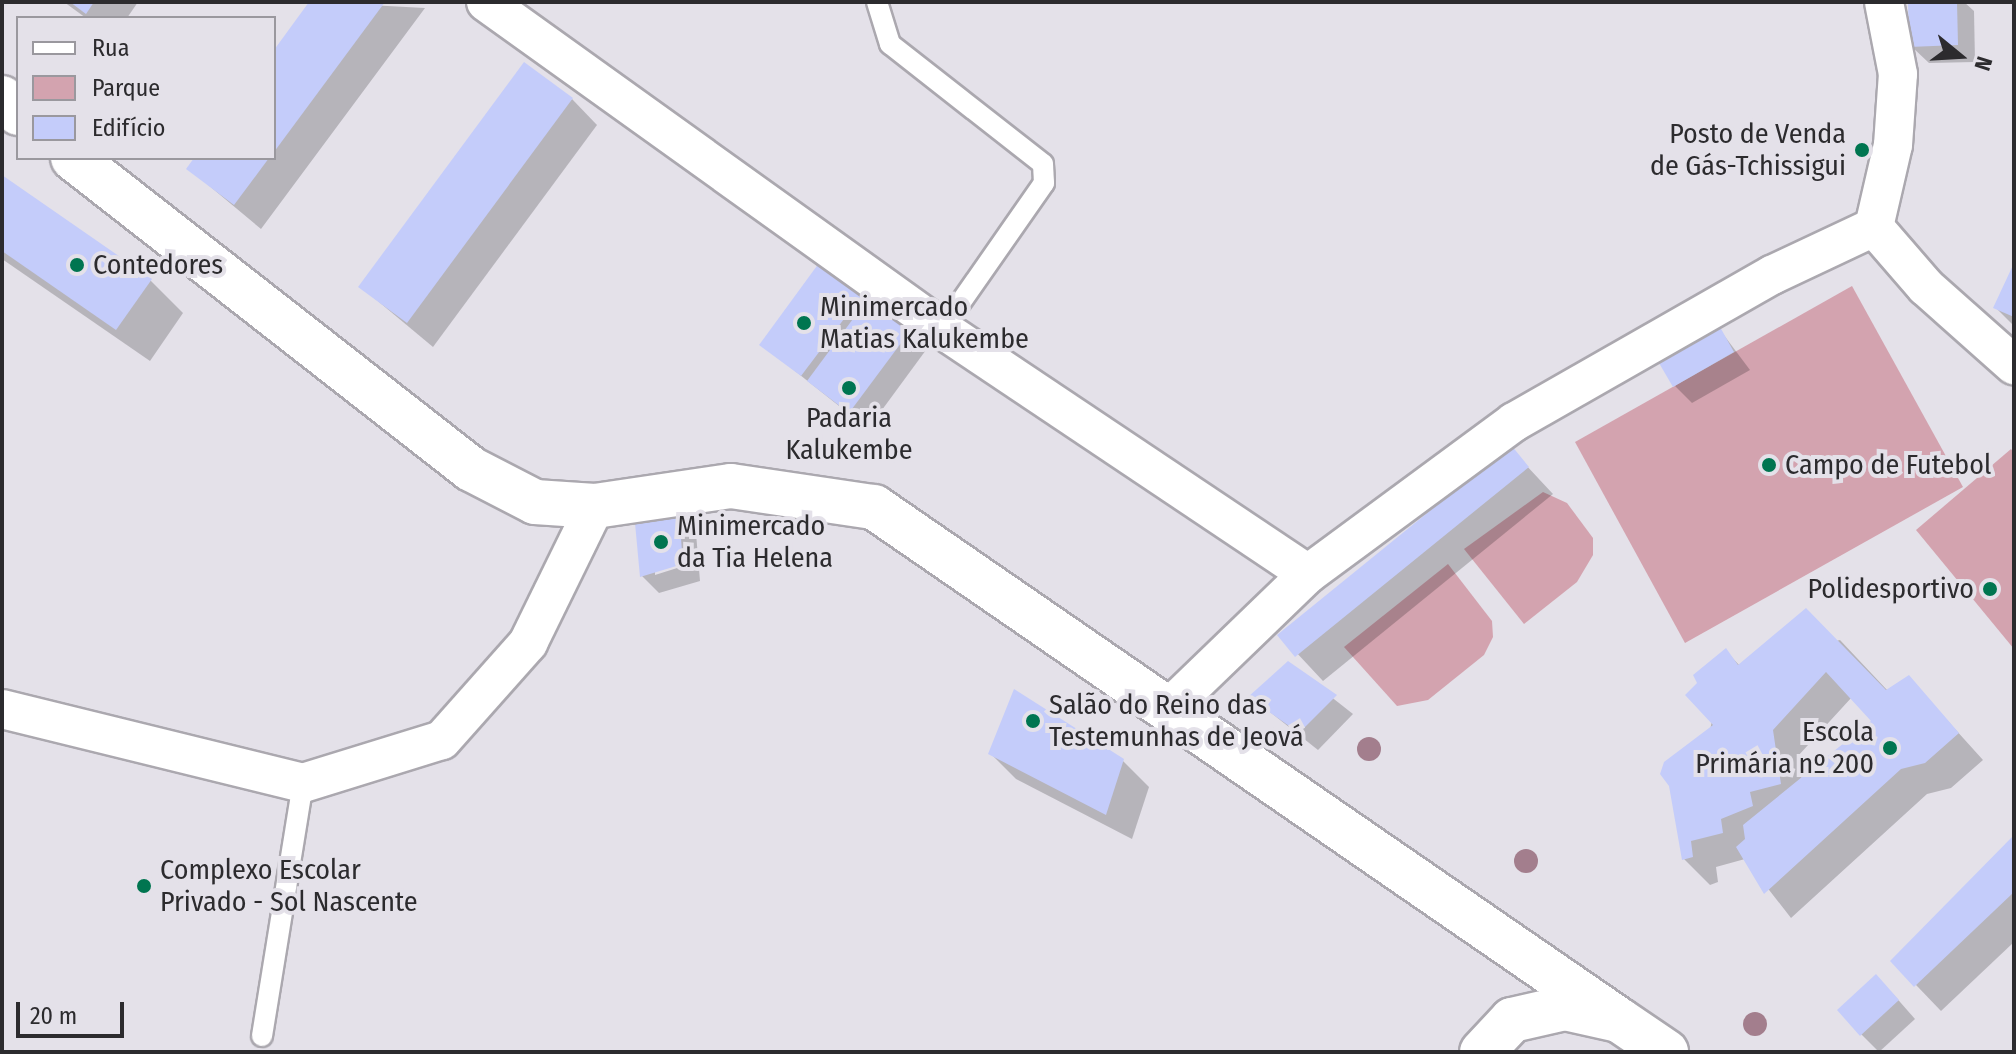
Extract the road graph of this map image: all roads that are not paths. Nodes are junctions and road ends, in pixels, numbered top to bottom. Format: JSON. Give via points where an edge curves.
{"nodes":[{"id":1,"x":877,"y":2,"type":"edge"},
{"id":2,"x":1884,"y":2,"type":"edge"},
{"id":3,"x":490,"y":3,"type":"edge"},
{"id":4,"x":76,"y":160,"type":"edge"},
{"id":5,"x":1874,"y":227,"type":"junction"},
{"id":6,"x":942,"y":329,"type":"junction"},
{"id":7,"x":2014,"y":365,"type":"edge"},
{"id":8,"x":595,"y":506,"type":"junction"},
{"id":9,"x":1308,"y":574,"type":"junction"},
{"id":10,"x":2,"y":709,"type":"edge"},
{"id":11,"x":1167,"y":710,"type":"junction"},
{"id":12,"x":303,"y":783,"type":"junction"},
{"id":13,"x":1619,"y":1020,"type":"junction"},
{"id":14,"x":262,"y":1036,"type":"dead end"},
{"id":15,"x":1482,"y":1052,"type":"edge"},
{"id":16,"x":1666,"y":1052,"type":"edge"}],
"edges":[{"from":1,"to":6,"type":"lane","via":[[890,44],[1043,164],[1044,183]]},
{"from":2,"to":5,"type":"street","via":[[1898,74],[1893,145]]},
{"from":3,"to":6,"type":"street"},
{"from":4,"to":8,"type":"street","via":[[471,469],[535,502]]},
{"from":5,"to":7,"type":"street","via":[[1926,287]]},
{"from":5,"to":9,"type":"street","via":[[1772,275],[1514,422]]},
{"from":6,"to":9,"type":"street"},
{"from":8,"to":11,"type":"street","via":[[731,486],[874,507]]},
{"from":8,"to":12,"type":"street","via":[[528,643],[442,740]]},
{"from":9,"to":11,"type":"street"},
{"from":10,"to":12,"type":"street"},
{"from":11,"to":13,"type":"street"},
{"from":12,"to":14,"type":"lane"},
{"from":13,"to":15,"type":"street","via":[[1565,1008],[1512,1020]]},
{"from":13,"to":16,"type":"street"}]}
